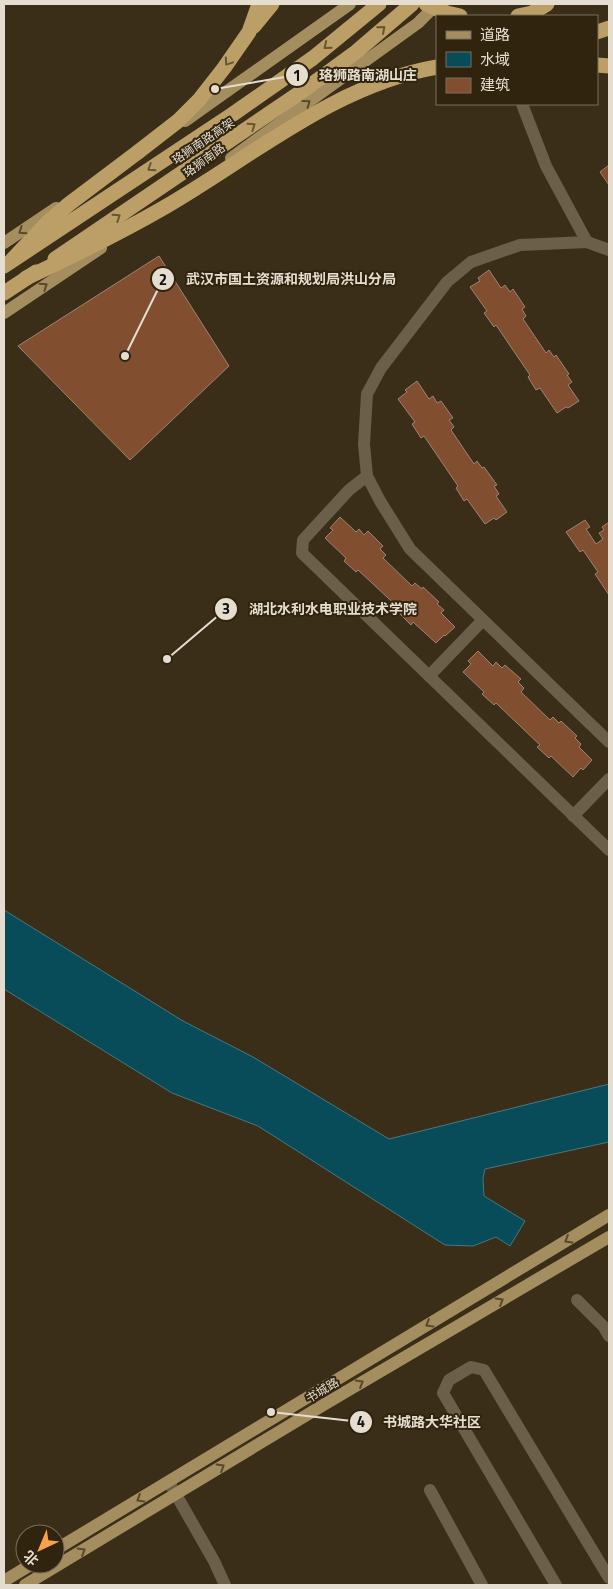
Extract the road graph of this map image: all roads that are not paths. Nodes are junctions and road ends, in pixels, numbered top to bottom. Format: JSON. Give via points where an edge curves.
{"nodes":[{"id":1,"x":259,"y":4,"type":"edge"},
{"id":2,"x":272,"y":4,"type":"edge"},
{"id":3,"x":350,"y":4,"type":"edge"},
{"id":4,"x":379,"y":4,"type":"edge"},
{"id":5,"x":412,"y":4,"type":"edge"},
{"id":6,"x":426,"y":4,"type":"edge"},
{"id":7,"x":437,"y":4,"type":"edge"},
{"id":8,"x":547,"y":4,"type":"edge"},
{"id":9,"x":339,"y":8,"type":"edge"},
{"id":10,"x":456,"y":15,"type":"edge"},
{"id":11,"x":523,"y":15,"type":"edge"},
{"id":12,"x":248,"y":32,"type":"junction"},
{"id":13,"x":436,"y":67,"type":"edge"},
{"id":14,"x":522,"y":105,"type":"edge"},
{"id":15,"x":4,"y":242,"type":"edge"},
{"id":16,"x":587,"y":242,"type":"junction"},
{"id":17,"x":609,"y":250,"type":"edge"},
{"id":18,"x":8,"y":263,"type":"edge"},
{"id":19,"x":26,"y":278,"type":"junction"},
{"id":20,"x":4,"y":293,"type":"edge"},
{"id":21,"x":4,"y":313,"type":"edge"},
{"id":22,"x":367,"y":476,"type":"junction"},
{"id":23,"x":483,"y":620,"type":"junction"},
{"id":24,"x":429,"y":676,"type":"junction"},
{"id":25,"x":609,"y":742,"type":"edge"},
{"id":26,"x":609,"y":779,"type":"edge"},
{"id":27,"x":573,"y":816,"type":"junction"},
{"id":28,"x":609,"y":850,"type":"edge"},
{"id":29,"x":609,"y":1215,"type":"edge"},
{"id":30,"x":609,"y":1237,"type":"edge"},
{"id":31,"x":577,"y":1300,"type":"dead end"},
{"id":32,"x":609,"y":1336,"type":"edge"},
{"id":33,"x":169,"y":1482,"type":"junction"},
{"id":34,"x":430,"y":1490,"type":"dead end"},
{"id":35,"x":176,"y":1494,"type":"junction"},
{"id":36,"x":65,"y":1544,"type":"edge"},
{"id":37,"x":16,"y":1574,"type":"edge"},
{"id":38,"x":609,"y":1578,"type":"edge"},
{"id":39,"x":4,"y":1581,"type":"edge"},
{"id":40,"x":25,"y":1585,"type":"edge"},
{"id":41,"x":225,"y":1585,"type":"edge"},
{"id":42,"x":482,"y":1585,"type":"edge"},
{"id":43,"x":556,"y":1585,"type":"edge"}],
"edges":[{"from":1,"to":12,"type":"highway"},
{"from":2,"to":12,"type":"highway"},
{"from":3,"to":9,"type":"main road"},
{"from":4,"to":18,"type":"highway","name":"珞狮南路高架","one_way":true,"bridge":true,"via":[[313,58],[233,114]]},
{"from":19,"to":5,"type":"highway","name":"珞狮南路高架","one_way":true,"bridge":true,"via":[[296,95],[356,52]]},
{"from":6,"to":10,"type":"highway","bridge":true},
{"from":21,"to":7,"type":"main road","name":"珞狮南路","one_way":true,"via":[[175,198],[418,23]]},
{"from":8,"to":11,"type":"highway"},
{"from":9,"to":15,"type":"main road","one_way":true,"via":[[152,144]]},
{"from":12,"to":18,"type":"highway","one_way":true,"bridge":true,"via":[[219,75],[178,121],[69,204]]},
{"from":13,"to":19,"type":"highway","bridge":true,"via":[[416,70],[373,85],[327,107],[165,207]]},
{"from":14,"to":16,"type":"street","via":[[546,166]]},
{"from":16,"to":17,"type":"street"},
{"from":16,"to":22,"type":"street","via":[[520,246],[471,262],[447,282],[381,368],[367,394],[364,444]]},
{"from":19,"to":20,"type":"highway","name":"珞狮南路高架"},
{"from":22,"to":23,"type":"street","via":[[410,549]]},
{"from":22,"to":24,"type":"street","via":[[348,490],[303,540],[302,553]]},
{"from":23,"to":24,"type":"street"},
{"from":23,"to":25,"type":"street"},
{"from":24,"to":27,"type":"street"},
{"from":26,"to":27,"type":"street"},
{"from":27,"to":28,"type":"street"},
{"from":29,"to":33,"type":"main road","name":"书城路","one_way":true},
{"from":35,"to":30,"type":"main road","name":"书城路","one_way":true},
{"from":31,"to":32,"type":"street"},
{"from":33,"to":35,"type":"street"},
{"from":33,"to":36,"type":"main road","name":"书城路","one_way":true},
{"from":34,"to":42,"type":"street"},
{"from":40,"to":35,"type":"main road","name":"书城路","one_way":true},
{"from":35,"to":41,"type":"street"},
{"from":37,"to":39,"type":"main road"},
{"from":38,"to":43,"type":"street","via":[[484,1370],[471,1367],[448,1380],[443,1393]]}]}
